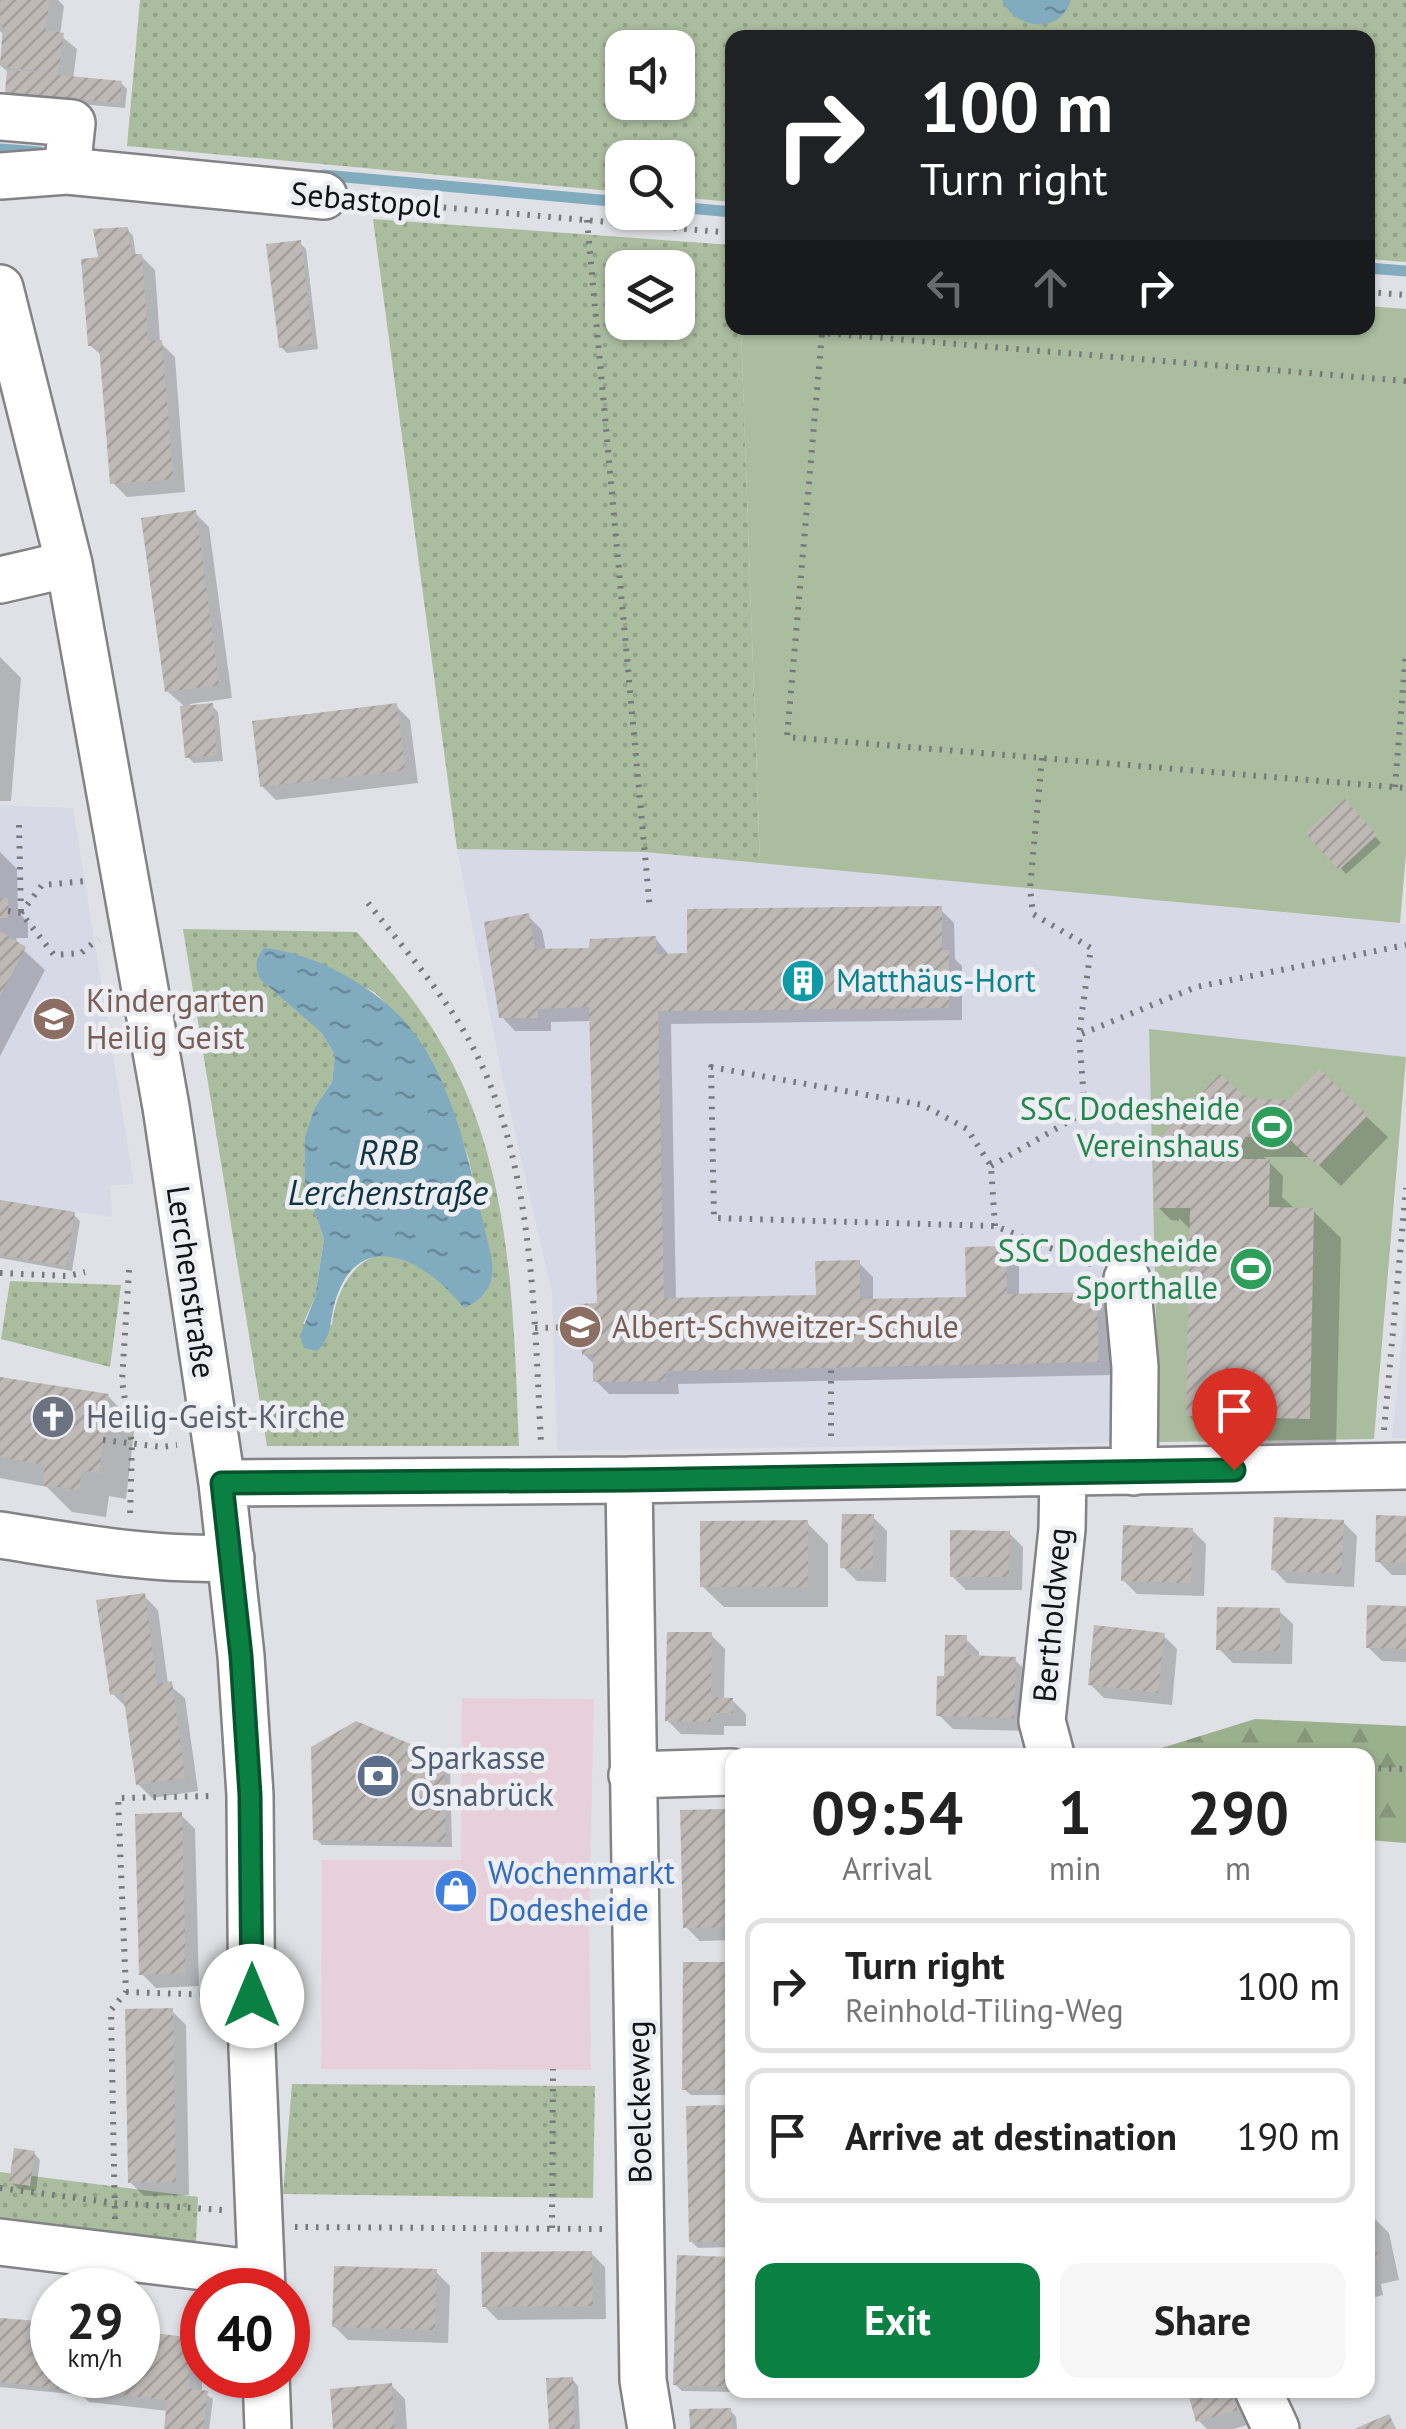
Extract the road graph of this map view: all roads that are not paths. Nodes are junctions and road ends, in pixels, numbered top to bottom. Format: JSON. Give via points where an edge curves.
{"nodes":[{"id":1,"x":0,"y":116,"type":"edge"},
{"id":2,"x":67,"y":171,"type":"junction"},
{"id":3,"x":0,"y":176,"type":"edge"},
{"id":4,"x":324,"y":196,"type":"road end"},
{"id":5,"x":0,"y":288,"type":"edge"},
{"id":6,"x":69,"y":564,"type":"junction"},
{"id":7,"x":0,"y":580,"type":"edge"},
{"id":8,"x":1127,"y":1278,"type":"road end"},
{"id":9,"x":1394,"y":1466,"type":"edge"},
{"id":10,"x":1134,"y":1472,"type":"junction"},
{"id":11,"x":1063,"y":1473,"type":"junction"},
{"id":12,"x":628,"y":1480,"type":"junction"},
{"id":13,"x":222,"y":1483,"type":"junction"},
{"id":14,"x":0,"y":1535,"type":"edge"},
{"id":15,"x":230,"y":1558,"type":"junction"},
{"id":16,"x":1049,"y":1748,"type":"edge"},
{"id":17,"x":725,"y":1772,"type":"edge"},
{"id":18,"x":632,"y":1775,"type":"junction"},
{"id":19,"x":0,"y":2242,"type":"edge"},
{"id":20,"x":180,"y":2268,"type":"edge"},
{"id":21,"x":261,"y":2268,"type":"edge"},
{"id":22,"x":267,"y":2398,"type":"edge"},
{"id":23,"x":1262,"y":2398,"type":"edge"},
{"id":24,"x":268,"y":2429,"type":"edge"},
{"id":25,"x":651,"y":2429,"type":"edge"},
{"id":26,"x":1276,"y":2429,"type":"edge"}],
"edges":[{"from":1,"to":2,"type":"street","via":[[72,123]]},
{"from":2,"to":3,"type":"street","name":"Sebastopol"},
{"from":2,"to":4,"type":"street","name":"Sebastopol"},
{"from":5,"to":6,"type":"street","name":"Lerchenstraße"},
{"from":6,"to":7,"type":"street"},
{"from":6,"to":13,"type":"street","name":"Lerchenstraße","via":[[166,1107]]},
{"from":8,"to":10,"type":"street"},
{"from":9,"to":10,"type":"street"},
{"from":10,"to":11,"type":"street"},
{"from":11,"to":12,"type":"street"},
{"from":11,"to":16,"type":"street","name":"Bertholdweg","via":[[1042,1721]]},
{"from":12,"to":13,"type":"street"},
{"from":12,"to":18,"type":"street","name":"Boelckeweg"},
{"from":13,"to":15,"type":"street","name":"Lerchenstraße"},
{"from":14,"to":15,"type":"street","via":[[129,1555]]},
{"from":15,"to":21,"type":"street","name":"Lerchenstraße","via":[[250,1795]]},
{"from":17,"to":18,"type":"street"},
{"from":18,"to":25,"type":"street","name":"Boelckeweg","via":[[643,2380]]},
{"from":19,"to":20,"type":"street"},
{"from":22,"to":24,"type":"street"},
{"from":23,"to":26,"type":"street"}]}
